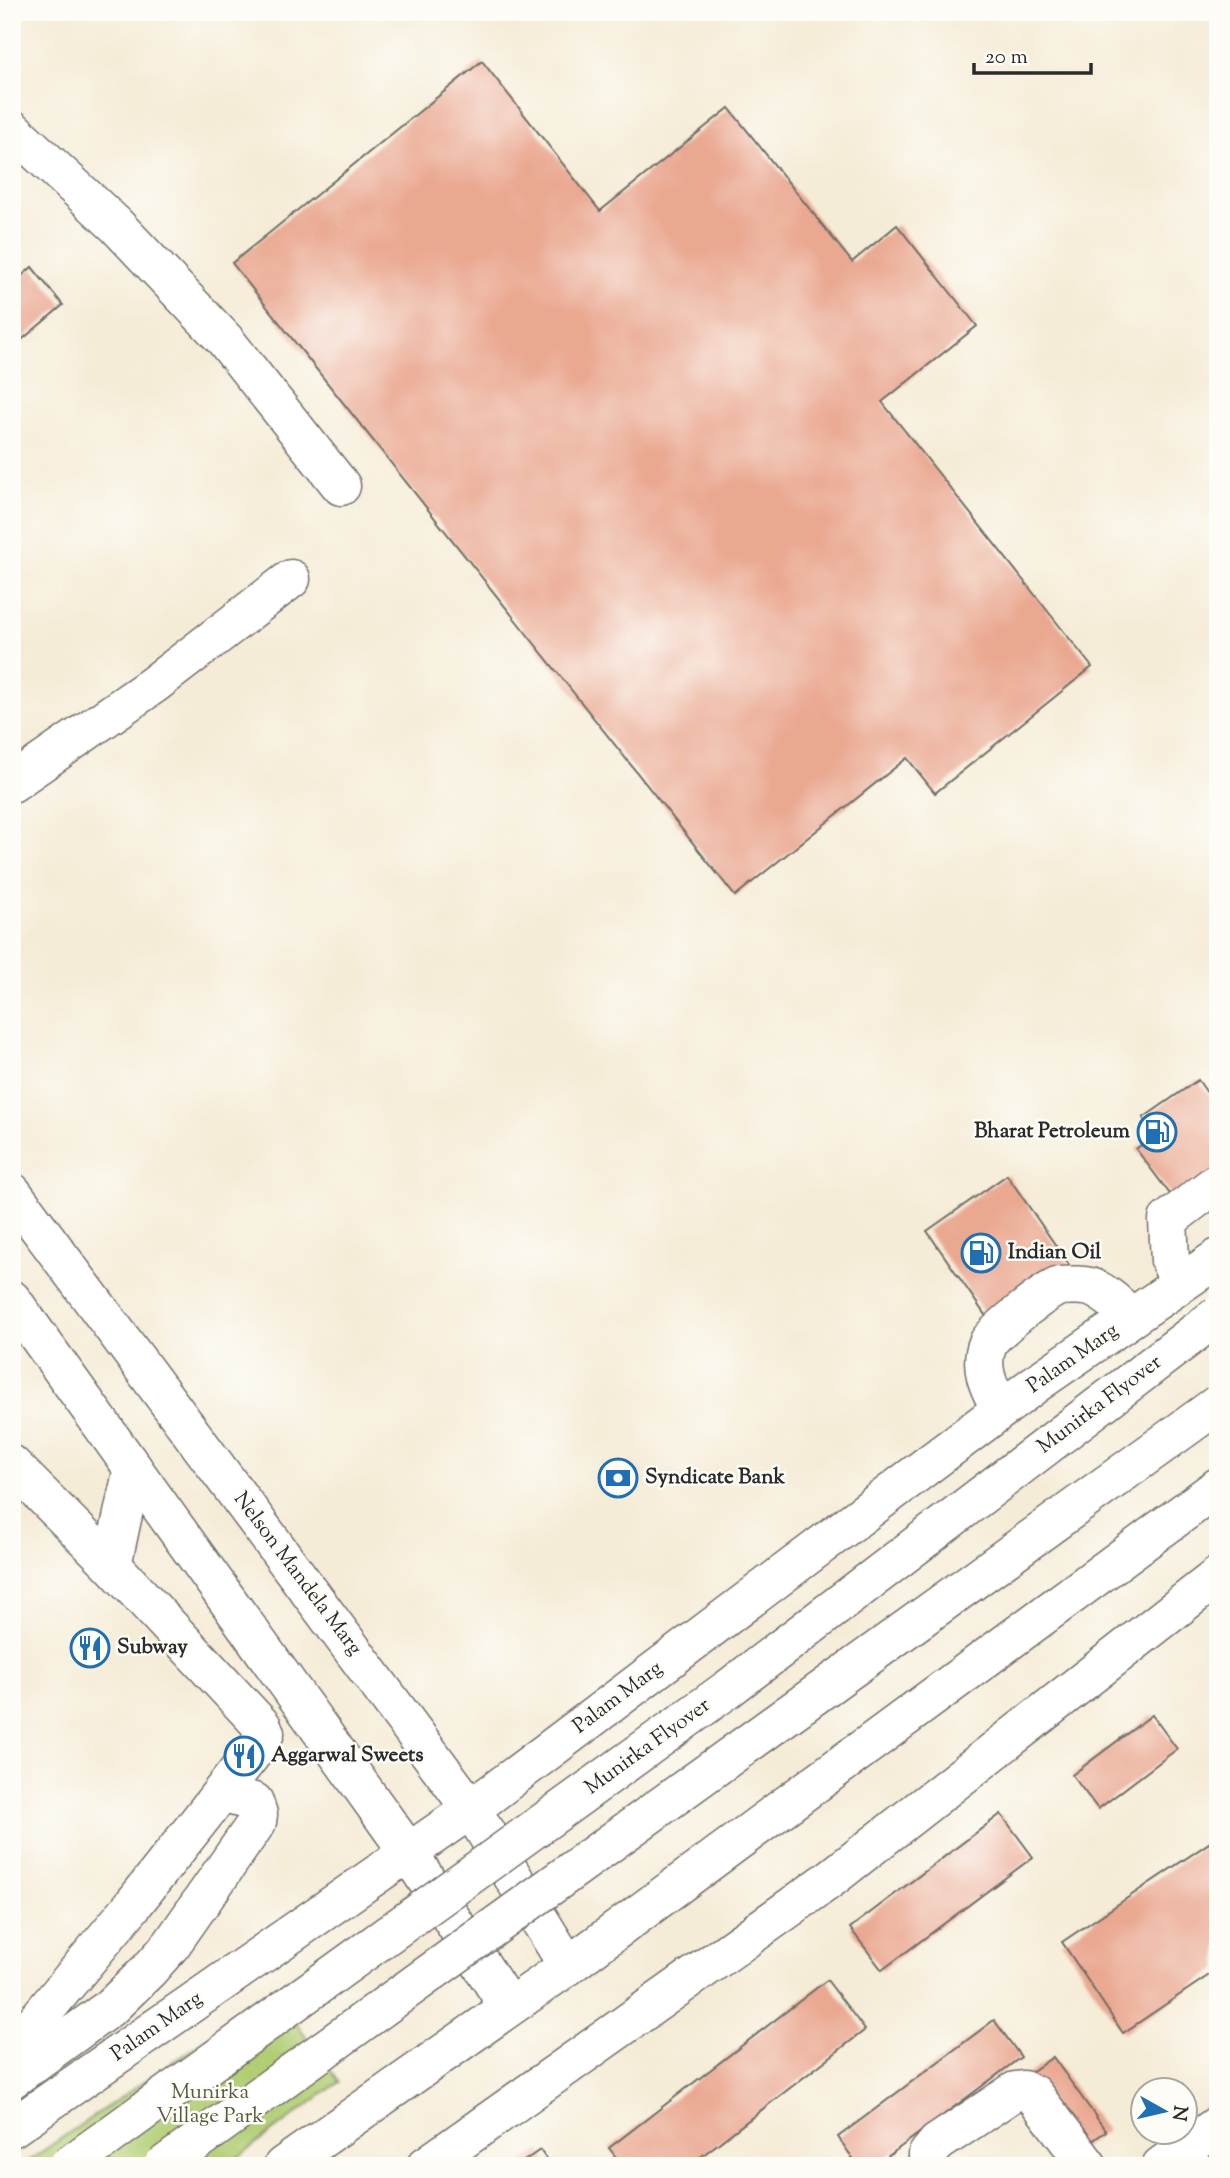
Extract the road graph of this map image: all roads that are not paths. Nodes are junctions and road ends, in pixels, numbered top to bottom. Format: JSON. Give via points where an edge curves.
{"nodes":[{"id":1,"x":12,"y":129,"type":"edge"},
{"id":2,"x":341,"y":485,"type":"dead end"},
{"id":3,"x":290,"y":579,"type":"dead end"},
{"id":4,"x":12,"y":783,"type":"edge"},
{"id":5,"x":1218,"y":1182,"type":"edge"},
{"id":6,"x":12,"y":1192,"type":"edge"},
{"id":7,"x":1218,"y":1258,"type":"edge"},
{"id":8,"x":1180,"y":1284,"type":"junction"},
{"id":9,"x":12,"y":1300,"type":"edge"},
{"id":10,"x":1218,"y":1315,"type":"edge"},
{"id":11,"x":1132,"y":1317,"type":"junction"},
{"id":12,"x":1218,"y":1404,"type":"edge"},
{"id":13,"x":1001,"y":1409,"type":"junction"},
{"id":14,"x":12,"y":1465,"type":"edge"},
{"id":15,"x":133,"y":1468,"type":"junction"},
{"id":16,"x":1218,"y":1487,"type":"edge"},
{"id":17,"x":112,"y":1565,"type":"junction"},
{"id":18,"x":1218,"y":1576,"type":"edge"},
{"id":19,"x":303,"y":1705,"type":"junction"},
{"id":20,"x":265,"y":1733,"type":"junction"},
{"id":21,"x":221,"y":1793,"type":"junction"},
{"id":22,"x":471,"y":1809,"type":"junction"},
{"id":23,"x":409,"y":1853,"type":"junction"},
{"id":24,"x":568,"y":1966,"type":"junction"},
{"id":25,"x":508,"y":2006,"type":"junction"},
{"id":26,"x":17,"y":2036,"type":"edge"},
{"id":27,"x":12,"y":2079,"type":"edge"},
{"id":28,"x":1218,"y":2125,"type":"edge"},
{"id":29,"x":12,"y":2128,"type":"edge"},
{"id":30,"x":68,"y":2166,"type":"edge"},
{"id":31,"x":163,"y":2166,"type":"edge"},
{"id":32,"x":283,"y":2166,"type":"edge"},
{"id":33,"x":426,"y":2166,"type":"edge"},
{"id":34,"x":928,"y":2166,"type":"edge"},
{"id":35,"x":1088,"y":2166,"type":"edge"},
{"id":36,"x":1161,"y":2166,"type":"edge"}],
"edges":[{"from":1,"to":2,"type":"main road","via":[[116,225],[225,340]]},
{"from":3,"to":4,"type":"main road","via":[[153,685]]},
{"from":5,"to":8,"type":"main road","via":[[1168,1220],[1170,1261]]},
{"from":6,"to":22,"type":"main road","name":"Nelson Mandela Marg"},
{"from":7,"to":8,"type":"main road","name":"Palam Marg"},
{"from":8,"to":11,"type":"main road","name":"Palam Marg"},
{"from":9,"to":15,"type":"main road"},
{"from":10,"to":30,"type":"main road","name":"Munirka Flyover","bridge":true,"via":[[728,1689]]},
{"from":11,"to":13,"type":"main road","name":"Palam Marg"},
{"from":11,"to":13,"type":"main road","via":[[1091,1287],[1059,1286],[1020,1312],[989,1341],[983,1369]]},
{"from":12,"to":31,"type":"main road","bridge":true},
{"from":13,"to":22,"type":"main road","name":"Palam Marg"},
{"from":14,"to":17,"type":"main road"},
{"from":15,"to":17,"type":"main road"},
{"from":15,"to":19,"type":"main road"},
{"from":16,"to":24,"type":"main road"},
{"from":17,"to":20,"type":"main road"},
{"from":18,"to":33,"type":"main road","via":[[829,1880]]},
{"from":19,"to":20,"type":"main road"},
{"from":19,"to":23,"type":"main road"},
{"from":20,"to":21,"type":"main road"},
{"from":21,"to":26,"type":"main road","via":[[132,1906]]},
{"from":21,"to":27,"type":"main road","via":[[254,1802],[257,1822],[171,1945],[112,2006]]},
{"from":22,"to":23,"type":"main road","name":"Palam Marg"},
{"from":22,"to":24,"type":"main road","name":"Nelson Mandela Marg"},
{"from":23,"to":25,"type":"main road"},
{"from":23,"to":29,"type":"main road","name":"Palam Marg"},
{"from":24,"to":25,"type":"main road"},
{"from":25,"to":32,"type":"main road"},
{"from":28,"to":36,"type":"main road"},
{"from":34,"to":35,"type":"main road","via":[[928,2154],[937,2143],[1023,2090],[1033,2094]]}]}
